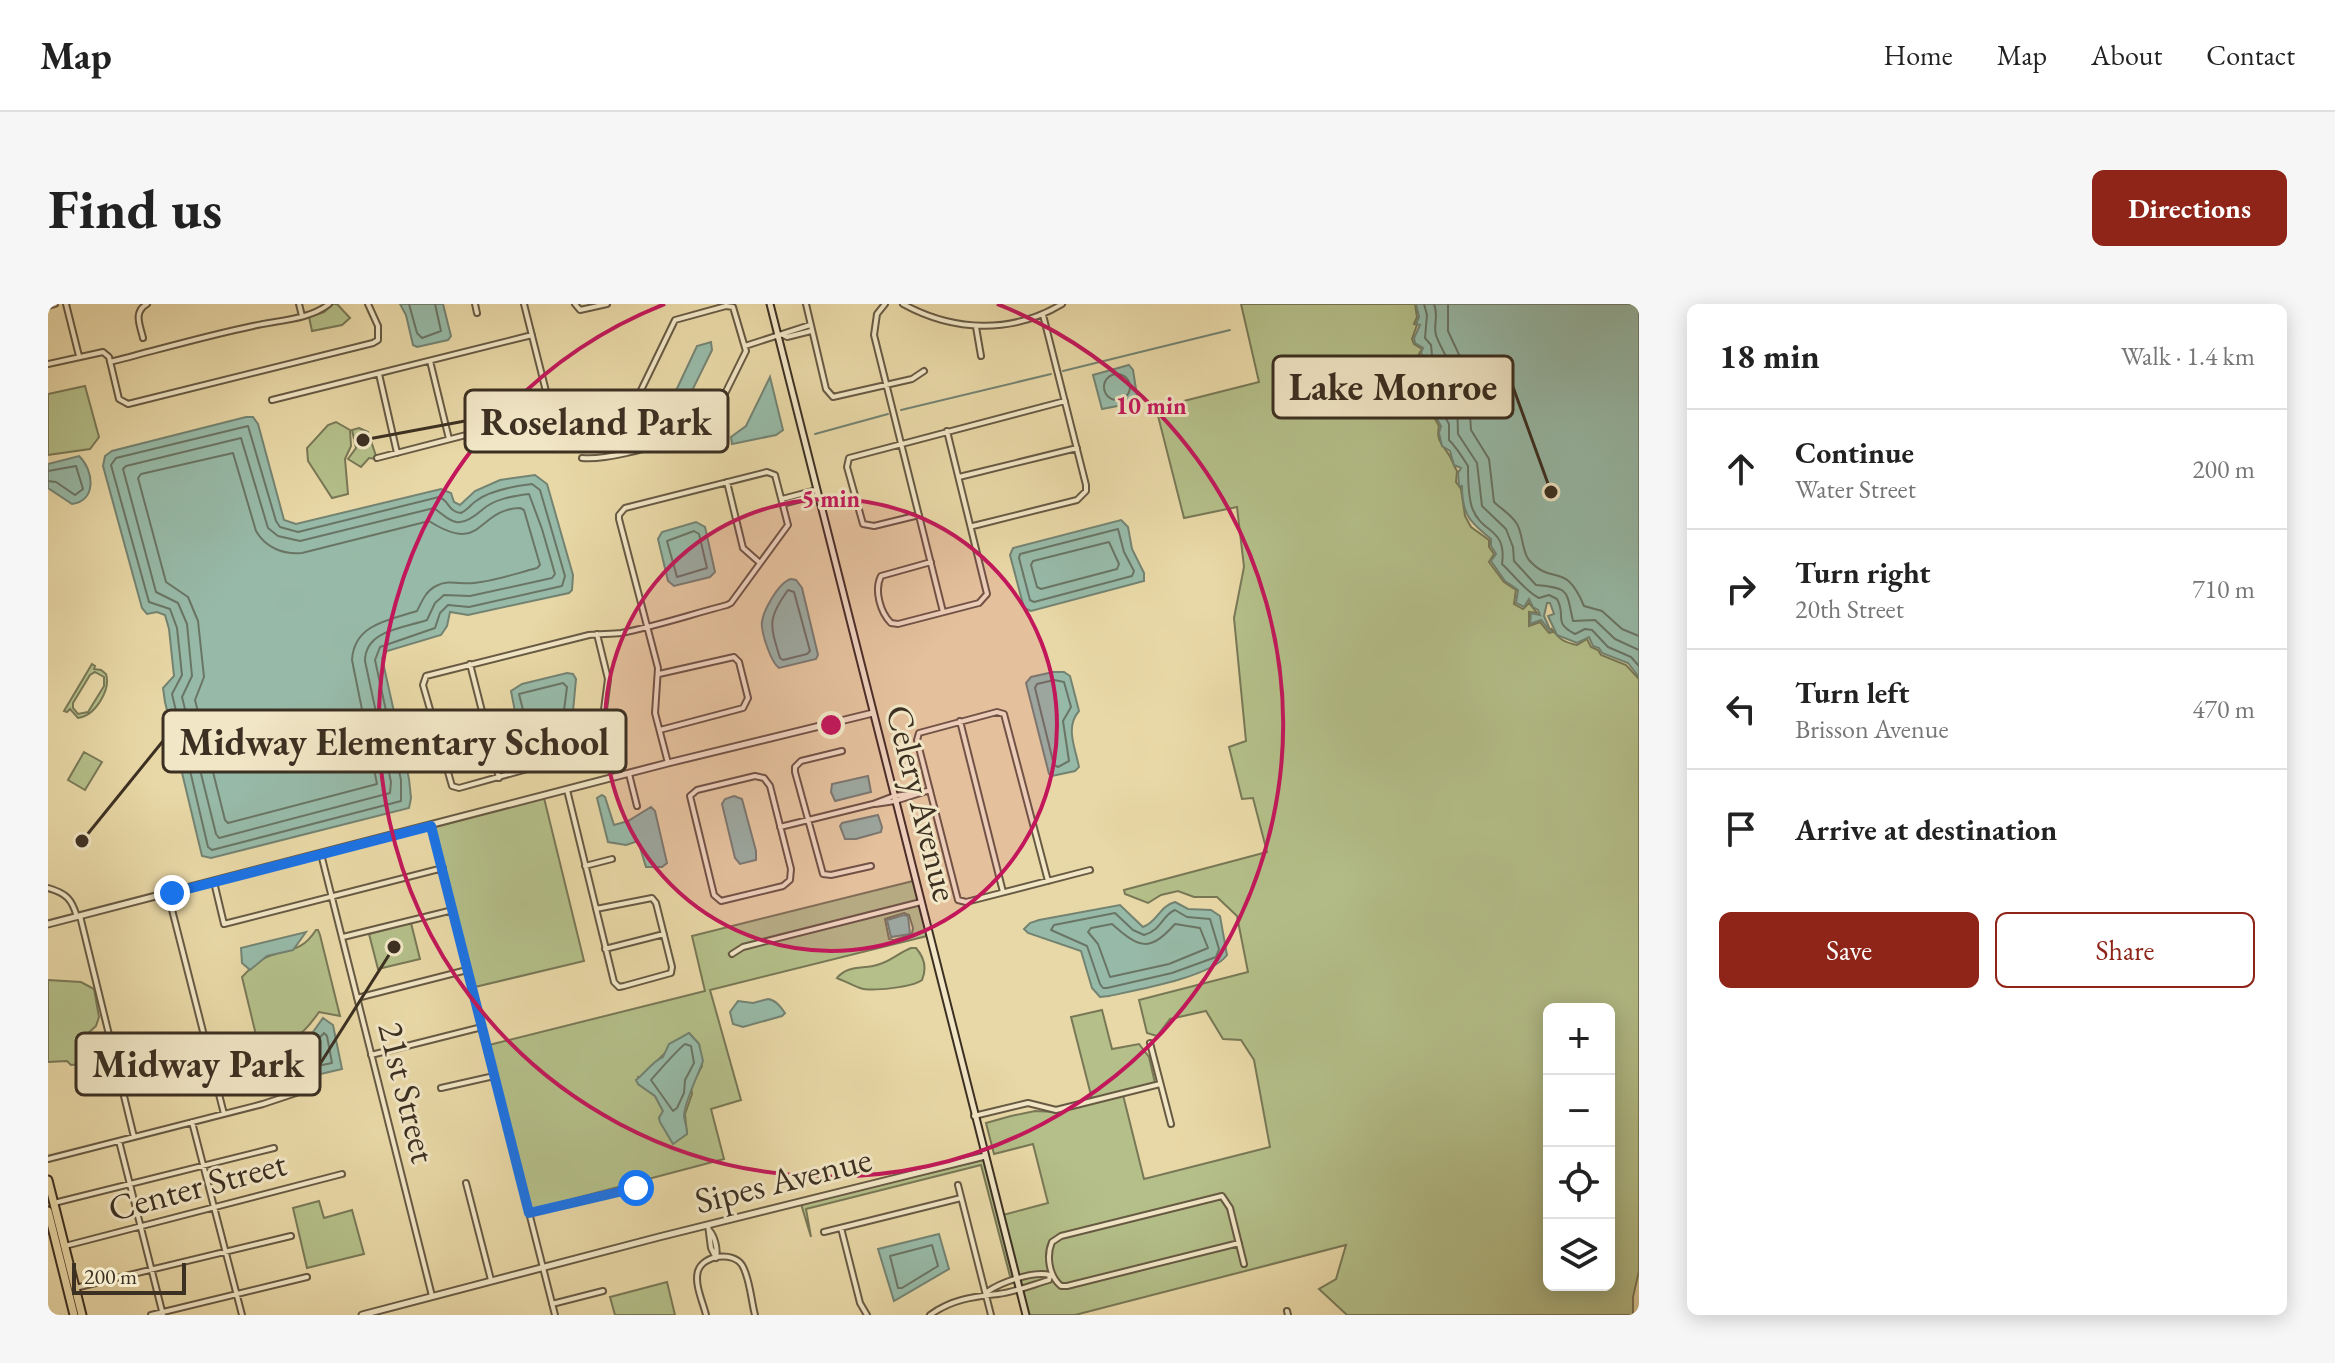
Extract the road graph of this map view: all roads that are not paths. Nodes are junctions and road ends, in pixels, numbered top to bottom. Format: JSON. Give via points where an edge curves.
{"nodes":[{"id":1,"x":55,"y":304,"type":"edge"},
{"id":2,"x":66,"y":304,"type":"edge"},
{"id":3,"x":147,"y":304,"type":"edge"},
{"id":4,"x":299,"y":304,"type":"edge"},
{"id":5,"x":329,"y":304,"type":"edge"},
{"id":6,"x":368,"y":304,"type":"edge"},
{"id":7,"x":475,"y":304,"type":"edge"},
{"id":8,"x":524,"y":304,"type":"edge"},
{"id":9,"x":575,"y":304,"type":"edge"},
{"id":10,"x":607,"y":304,"type":"edge"},
{"id":11,"x":770,"y":304,"type":"edge"},
{"id":12,"x":806,"y":304,"type":"edge"},
{"id":13,"x":885,"y":304,"type":"edge"},
{"id":14,"x":903,"y":304,"type":"edge"},
{"id":15,"x":1062,"y":304,"type":"edge"},
{"id":16,"x":48,"y":306,"type":"edge"},
{"id":17,"x":477,"y":313,"type":"dead end"},
{"id":18,"x":1043,"y":315,"type":"junction"},
{"id":19,"x":302,"y":316,"type":"junction"},
{"id":20,"x":976,"y":327,"type":"junction"},
{"id":21,"x":811,"y":328,"type":"junction"},
{"id":22,"x":532,"y":335,"type":"junction"},
{"id":23,"x":780,"y":336,"type":"junction"},
{"id":24,"x":143,"y":338,"type":"dead end"},
{"id":25,"x":745,"y":346,"type":"junction"},
{"id":26,"x":79,"y":356,"type":"junction"},
{"id":27,"x":981,"y":356,"type":"dead end"},
{"id":28,"x":430,"y":361,"type":"junction"},
{"id":29,"x":110,"y":362,"type":"junction"},
{"id":30,"x":48,"y":364,"type":"edge"},
{"id":31,"x":924,"y":371,"type":"dead end"},
{"id":32,"x":379,"y":374,"type":"junction"},
{"id":33,"x":886,"y":386,"type":"junction"},
{"id":34,"x":272,"y":400,"type":"dead end"},
{"id":35,"x":1065,"y":401,"type":"junction"},
{"id":36,"x":947,"y":431,"type":"junction"},
{"id":37,"x":449,"y":439,"type":"junction"},
{"id":38,"x":900,"y":443,"type":"junction"},
{"id":39,"x":1077,"y":448,"type":"junction"},
{"id":40,"x":633,"y":449,"type":"junction"},
{"id":41,"x":397,"y":453,"type":"junction"},
{"id":42,"x":377,"y":458,"type":"dead end"},
{"id":43,"x":582,"y":458,"type":"dead end"},
{"id":44,"x":959,"y":477,"type":"junction"},
{"id":45,"x":727,"y":482,"type":"junction"},
{"id":46,"x":817,"y":492,"type":"junction"},
{"id":47,"x":783,"y":501,"type":"junction"},
{"id":48,"x":919,"y":515,"type":"junction"},
{"id":49,"x":972,"y":526,"type":"junction"},
{"id":50,"x":931,"y":562,"type":"junction"},
{"id":51,"x":760,"y":563,"type":"junction"},
{"id":52,"x":943,"y":612,"type":"junction"},
{"id":53,"x":647,"y":626,"type":"junction"},
{"id":54,"x":597,"y":634,"type":"junction"},
{"id":55,"x":470,"y":664,"type":"junction"},
{"id":56,"x":659,"y":674,"type":"junction"},
{"id":57,"x":873,"y":713,"type":"junction"},
{"id":58,"x":960,"y":721,"type":"junction"},
{"id":59,"x":660,"y":730,"type":"junction"},
{"id":60,"x":842,"y":751,"type":"dead end"},
{"id":61,"x":668,"y":763,"type":"junction"},
{"id":62,"x":629,"y":774,"type":"junction"},
{"id":63,"x":499,"y":778,"type":"junction"},
{"id":64,"x":567,"y":790,"type":"junction"},
{"id":65,"x":930,"y":790,"type":"junction"},
{"id":66,"x":895,"y":799,"type":"junction"},
{"id":67,"x":637,"y":806,"type":"dead end"},
{"id":68,"x":808,"y":820,"type":"junction"},
{"id":69,"x":431,"y":826,"type":"junction"},
{"id":70,"x":780,"y":827,"type":"junction"},
{"id":71,"x":321,"y":854,"type":"junction"},
{"id":72,"x":612,"y":859,"type":"dead end"},
{"id":73,"x":585,"y":866,"type":"junction"},
{"id":74,"x":871,"y":866,"type":"dead end"},
{"id":75,"x":443,"y":868,"type":"junction"},
{"id":76,"x":1090,"y":870,"type":"dead end"},
{"id":77,"x":1048,"y":881,"type":"junction"},
{"id":78,"x":214,"y":882,"type":"junction"},
{"id":79,"x":48,"y":888,"type":"edge"},
{"id":80,"x":1003,"y":892,"type":"junction"},
{"id":81,"x":168,"y":894,"type":"junction"},
{"id":82,"x":331,"y":896,"type":"junction"},
{"id":83,"x":921,"y":902,"type":"junction"},
{"id":84,"x":596,"y":909,"type":"junction"},
{"id":85,"x":453,"y":910,"type":"junction"},
{"id":86,"x":78,"y":916,"type":"junction"},
{"id":87,"x":48,"y":924,"type":"edge"},
{"id":88,"x":664,"y":934,"type":"junction"},
{"id":89,"x":343,"y":937,"type":"junction"},
{"id":90,"x":605,"y":949,"type":"junction"},
{"id":91,"x":732,"y":954,"type":"dead end"},
{"id":92,"x":468,"y":969,"type":"junction"},
{"id":93,"x":357,"y":998,"type":"junction"},
{"id":94,"x":482,"y":1027,"type":"junction"},
{"id":95,"x":1150,"y":1043,"type":"dead end"},
{"id":96,"x":371,"y":1055,"type":"junction"},
{"id":97,"x":494,"y":1076,"type":"junction"},
{"id":98,"x":1160,"y":1084,"type":"junction"},
{"id":99,"x":441,"y":1088,"type":"dead end"},
{"id":100,"x":305,"y":1090,"type":"dead end"},
{"id":101,"x":224,"y":1114,"type":"junction"},
{"id":102,"x":974,"y":1116,"type":"junction"},
{"id":103,"x":192,"y":1122,"type":"junction"},
{"id":104,"x":1171,"y":1124,"type":"dead end"},
{"id":105,"x":134,"y":1137,"type":"junction"},
{"id":106,"x":119,"y":1141,"type":"junction"},
{"id":107,"x":274,"y":1148,"type":"dead end"},
{"id":108,"x":985,"y":1156,"type":"junction"},
{"id":109,"x":48,"y":1159,"type":"edge"},
{"id":110,"x":204,"y":1166,"type":"junction"},
{"id":111,"x":342,"y":1174,"type":"dead end"},
{"id":112,"x":48,"y":1180,"type":"edge"},
{"id":113,"x":466,"y":1183,"type":"dead end"},
{"id":114,"x":130,"y":1184,"type":"junction"},
{"id":115,"x":958,"y":1185,"type":"dead end"},
{"id":116,"x":643,"y":1188,"type":"dead end"},
{"id":117,"x":961,"y":1198,"type":"junction"},
{"id":118,"x":54,"y":1203,"type":"junction"},
{"id":119,"x":215,"y":1208,"type":"junction"},
{"id":120,"x":48,"y":1211,"type":"edge"},
{"id":121,"x":529,"y":1213,"type":"junction"},
{"id":122,"x":140,"y":1227,"type":"junction"},
{"id":123,"x":708,"y":1228,"type":"junction"},
{"id":124,"x":841,"y":1228,"type":"junction"},
{"id":125,"x":824,"y":1232,"type":"dead end"},
{"id":126,"x":291,"y":1236,"type":"dead end"},
{"id":127,"x":55,"y":1238,"type":"junction"},
{"id":128,"x":1239,"y":1243,"type":"junction"},
{"id":129,"x":65,"y":1246,"type":"junction"},
{"id":130,"x":226,"y":1252,"type":"junction"},
{"id":131,"x":716,"y":1258,"type":"junction"},
{"id":132,"x":1244,"y":1264,"type":"dead end"},
{"id":133,"x":542,"y":1267,"type":"junction"},
{"id":134,"x":152,"y":1269,"type":"junction"},
{"id":135,"x":1051,"y":1275,"type":"junction"},
{"id":136,"x":1036,"y":1276,"type":"junction"},
{"id":137,"x":307,"y":1277,"type":"dead end"},
{"id":138,"x":491,"y":1280,"type":"junction"},
{"id":139,"x":1017,"y":1280,"type":"junction"},
{"id":140,"x":1038,"y":1283,"type":"junction"},
{"id":141,"x":75,"y":1288,"type":"junction"},
{"id":142,"x":1019,"y":1289,"type":"junction"},
{"id":143,"x":603,"y":1291,"type":"dead end"},
{"id":144,"x":237,"y":1294,"type":"junction"},
{"id":145,"x":985,"y":1294,"type":"junction"},
{"id":146,"x":432,"y":1296,"type":"junction"},
{"id":147,"x":552,"y":1304,"type":"junction"},
{"id":148,"x":380,"y":1313,"type":"edge"},
{"id":149,"x":163,"y":1314,"type":"edge"},
{"id":150,"x":74,"y":1315,"type":"edge"},
{"id":151,"x":82,"y":1315,"type":"edge"},
{"id":152,"x":151,"y":1315,"type":"edge"},
{"id":153,"x":242,"y":1315,"type":"edge"},
{"id":154,"x":362,"y":1315,"type":"edge"},
{"id":155,"x":555,"y":1315,"type":"edge"},
{"id":156,"x":706,"y":1315,"type":"edge"},
{"id":157,"x":755,"y":1315,"type":"edge"},
{"id":158,"x":867,"y":1315,"type":"edge"},
{"id":159,"x":930,"y":1315,"type":"edge"},
{"id":160,"x":991,"y":1315,"type":"edge"},
{"id":161,"x":1026,"y":1315,"type":"edge"}],
"edges":[{"from":1,"to":16,"type":"street"},
{"from":2,"to":26,"type":"street"},
{"from":3,"to":24,"type":"street","via":[[138,314]]},
{"from":4,"to":19,"type":"street"},
{"from":5,"to":19,"type":"street"},
{"from":6,"to":29,"type":"street","via":[[379,332],[373,343],[128,404],[119,399]]},
{"from":7,"to":17,"type":"street"},
{"from":8,"to":22,"type":"street"},
{"from":9,"to":10,"type":"street","via":[[580,310]]},
{"from":11,"to":23,"type":"street","name":"Celery Avenue"},
{"from":12,"to":21,"type":"street"},
{"from":13,"to":33,"type":"street","via":[[877,314],[874,335]]},
{"from":14,"to":20,"type":"street","via":[[932,318]]},
{"from":15,"to":18,"type":"street"},
{"from":18,"to":20,"type":"street"},
{"from":18,"to":35,"type":"street"},
{"from":19,"to":29,"type":"street"},
{"from":20,"to":27,"type":"street"},
{"from":21,"to":23,"type":"street"},
{"from":21,"to":33,"type":"street","via":[[830,394]]},
{"from":22,"to":28,"type":"street"},
{"from":22,"to":37,"type":"street","via":[[552,416]]},
{"from":23,"to":25,"type":"street"},
{"from":23,"to":46,"type":"street","name":"Celery Avenue"},
{"from":25,"to":40,"type":"street","via":[[707,429]]},
{"from":25,"to":40,"type":"street","via":[[732,306],[675,319],[628,417]]},
{"from":26,"to":29,"type":"street","via":[[103,352]]},
{"from":26,"to":30,"type":"street"},
{"from":28,"to":32,"type":"street"},
{"from":28,"to":37,"type":"street"},
{"from":31,"to":33,"type":"street"},
{"from":32,"to":34,"type":"street"},
{"from":32,"to":41,"type":"street"},
{"from":33,"to":38,"type":"street"},
{"from":35,"to":36,"type":"street"},
{"from":35,"to":39,"type":"street"},
{"from":36,"to":38,"type":"street"},
{"from":36,"to":44,"type":"street"},
{"from":37,"to":41,"type":"street"},
{"from":38,"to":48,"type":"street"},
{"from":38,"to":48,"type":"street","via":[[849,458],[860,520],[868,527]]},
{"from":39,"to":44,"type":"street"},
{"from":39,"to":49,"type":"street","via":[[1086,485],[1082,497]]},
{"from":40,"to":43,"type":"street"},
{"from":41,"to":42,"type":"street"},
{"from":44,"to":49,"type":"street"},
{"from":45,"to":47,"type":"street","via":[[772,472]]},
{"from":45,"to":51,"type":"street","via":[[743,548]]},
{"from":45,"to":53,"type":"street","via":[[625,508],[619,515]]},
{"from":46,"to":47,"type":"street"},
{"from":46,"to":57,"type":"street","name":"Celery Avenue"},
{"from":47,"to":51,"type":"street","via":[[788,525]]},
{"from":48,"to":50,"type":"street"},
{"from":49,"to":52,"type":"street","via":[[987,594],[979,603]]},
{"from":50,"to":52,"type":"street"},
{"from":50,"to":52,"type":"street","via":[[881,576],[877,587],[891,623]]},
{"from":51,"to":53,"type":"street","via":[[731,603]]},
{"from":53,"to":54,"type":"street"},
{"from":53,"to":56,"type":"street"},
{"from":54,"to":55,"type":"street"},
{"from":54,"to":63,"type":"street","via":[[608,679],[606,747]]},
{"from":55,"to":63,"type":"street"},
{"from":55,"to":63,"type":"street","via":[[426,676],[423,685],[452,786]]},
{"from":56,"to":59,"type":"street","via":[[655,713]]},
{"from":56,"to":59,"type":"street","via":[[734,657],[748,698],[743,708]]},
{"from":57,"to":61,"type":"street"},
{"from":57,"to":66,"type":"street","name":"Celery Avenue"},
{"from":58,"to":65,"type":"street","via":[[917,736]]},
{"from":58,"to":77,"type":"street","via":[[997,712],[1007,718]]},
{"from":58,"to":80,"type":"street"},
{"from":59,"to":61,"type":"street"},
{"from":60,"to":68,"type":"street","via":[[795,767]]},
{"from":61,"to":62,"type":"street"},
{"from":62,"to":64,"type":"street"},
{"from":62,"to":67,"type":"street"},
{"from":64,"to":69,"type":"street"},
{"from":64,"to":73,"type":"street"},
{"from":65,"to":66,"type":"street"},
{"from":65,"to":80,"type":"street","via":[[958,900]]},
{"from":66,"to":68,"type":"street"},
{"from":66,"to":83,"type":"street","name":"Celery Avenue"},
{"from":68,"to":70,"type":"street"},
{"from":68,"to":74,"type":"street","via":[[823,874]]},
{"from":69,"to":71,"type":"street"},
{"from":69,"to":75,"type":"street"},
{"from":70,"to":70,"type":"street","via":[[790,880],[721,901],[714,895],[690,796],[760,777],[770,786]]},
{"from":71,"to":78,"type":"street"},
{"from":71,"to":82,"type":"street","name":"21st Street"},
{"from":72,"to":73,"type":"street"},
{"from":73,"to":84,"type":"street"},
{"from":75,"to":82,"type":"street"},
{"from":75,"to":85,"type":"street"},
{"from":76,"to":77,"type":"street"},
{"from":77,"to":80,"type":"street"},
{"from":78,"to":81,"type":"street"},
{"from":78,"to":82,"type":"street","via":[[224,924]]},
{"from":79,"to":86,"type":"street","via":[[69,897]]},
{"from":81,"to":86,"type":"street"},
{"from":81,"to":101,"type":"street"},
{"from":82,"to":89,"type":"street","name":"21st Street"},
{"from":83,"to":91,"type":"street"},
{"from":83,"to":102,"type":"street","name":"Celery Avenue"},
{"from":84,"to":88,"type":"street","via":[[652,898]]},
{"from":84,"to":90,"type":"street"},
{"from":85,"to":89,"type":"street"},
{"from":85,"to":92,"type":"street"},
{"from":86,"to":87,"type":"street"},
{"from":86,"to":105,"type":"street"},
{"from":88,"to":90,"type":"street"},
{"from":88,"to":90,"type":"street","via":[[671,973],[653,979],[619,987]]},
{"from":89,"to":93,"type":"street","name":"21st Street"},
{"from":92,"to":93,"type":"street"},
{"from":92,"to":94,"type":"street"},
{"from":93,"to":96,"type":"street","name":"21st Street"},
{"from":94,"to":96,"type":"street"},
{"from":94,"to":97,"type":"street"},
{"from":95,"to":98,"type":"street"},
{"from":96,"to":146,"type":"street","name":"21st Street"},
{"from":97,"to":99,"type":"street"},
{"from":97,"to":121,"type":"street"},
{"from":98,"to":102,"type":"street","via":[[1056,1110],[1028,1103]]},
{"from":98,"to":104,"type":"street"},
{"from":100,"to":101,"type":"street"},
{"from":101,"to":103,"type":"street"},
{"from":102,"to":108,"type":"street","name":"Celery Avenue"},
{"from":103,"to":105,"type":"street"},
{"from":103,"to":110,"type":"street"},
{"from":105,"to":106,"type":"street"},
{"from":106,"to":109,"type":"street"},
{"from":106,"to":114,"type":"street"},
{"from":107,"to":110,"type":"street"},
{"from":108,"to":123,"type":"street","name":"Sipes Avenue"},
{"from":108,"to":139,"type":"street","name":"Celery Avenue"},
{"from":110,"to":114,"type":"street"},
{"from":110,"to":119,"type":"street"},
{"from":111,"to":119,"type":"street","name":"Center Street"},
{"from":112,"to":118,"type":"main road"},
{"from":113,"to":138,"type":"street"},
{"from":114,"to":118,"type":"street"},
{"from":114,"to":122,"type":"street"},
{"from":115,"to":117,"type":"street"},
{"from":116,"to":121,"type":"street"},
{"from":117,"to":124,"type":"street"},
{"from":117,"to":145,"type":"street"},
{"from":118,"to":129,"type":"main road"},
{"from":119,"to":122,"type":"street","name":"Center Street"},
{"from":119,"to":130,"type":"street"},
{"from":120,"to":127,"type":"main road"},
{"from":121,"to":133,"type":"street"},
{"from":122,"to":129,"type":"street","name":"Center Street"},
{"from":122,"to":134,"type":"street"},
{"from":123,"to":131,"type":"street"},
{"from":123,"to":133,"type":"street","name":"Sipes Avenue"},
{"from":124,"to":125,"type":"street"},
{"from":124,"to":158,"type":"street"},
{"from":126,"to":130,"type":"street"},
{"from":127,"to":141,"type":"main road","via":[[69,1284]]},
{"from":127,"to":150,"type":"main road"},
{"from":128,"to":132,"type":"street"},
{"from":128,"to":135,"type":"street","via":[[1067,1286],[1057,1284]]},
{"from":128,"to":135,"type":"street","via":[[1222,1196],[1056,1238],[1050,1246]]},
{"from":129,"to":141,"type":"main road"},
{"from":130,"to":134,"type":"street"},
{"from":130,"to":144,"type":"street"},
{"from":131,"to":156,"type":"street","via":[[701,1265],[697,1275]]},
{"from":131,"to":157,"type":"street","via":[[733,1258],[742,1265]]},
{"from":133,"to":138,"type":"street","name":"Sipes Avenue"},
{"from":133,"to":147,"type":"street"},
{"from":134,"to":141,"type":"street"},
{"from":134,"to":149,"type":"street"},
{"from":135,"to":136,"type":"street"},
{"from":135,"to":140,"type":"street"},
{"from":136,"to":139,"type":"street"},
{"from":136,"to":140,"type":"street"},
{"from":137,"to":144,"type":"street"},
{"from":138,"to":146,"type":"street","name":"Sipes Avenue"},
{"from":139,"to":142,"type":"street","name":"Celery Avenue"},
{"from":139,"to":145,"type":"street"},
{"from":140,"to":142,"type":"street"},
{"from":141,"to":151,"type":"main road"},
{"from":142,"to":145,"type":"street"},
{"from":142,"to":161,"type":"street","name":"Celery Avenue"},
{"from":143,"to":147,"type":"street"},
{"from":144,"to":149,"type":"street"},
{"from":144,"to":153,"type":"street"},
{"from":145,"to":159,"type":"street"},
{"from":145,"to":160,"type":"street"},
{"from":146,"to":148,"type":"street","name":"Sipes Avenue"},
{"from":147,"to":155,"type":"street"},
{"from":148,"to":154,"type":"street","name":"Sipes Avenue"},
{"from":149,"to":152,"type":"street"}]}
